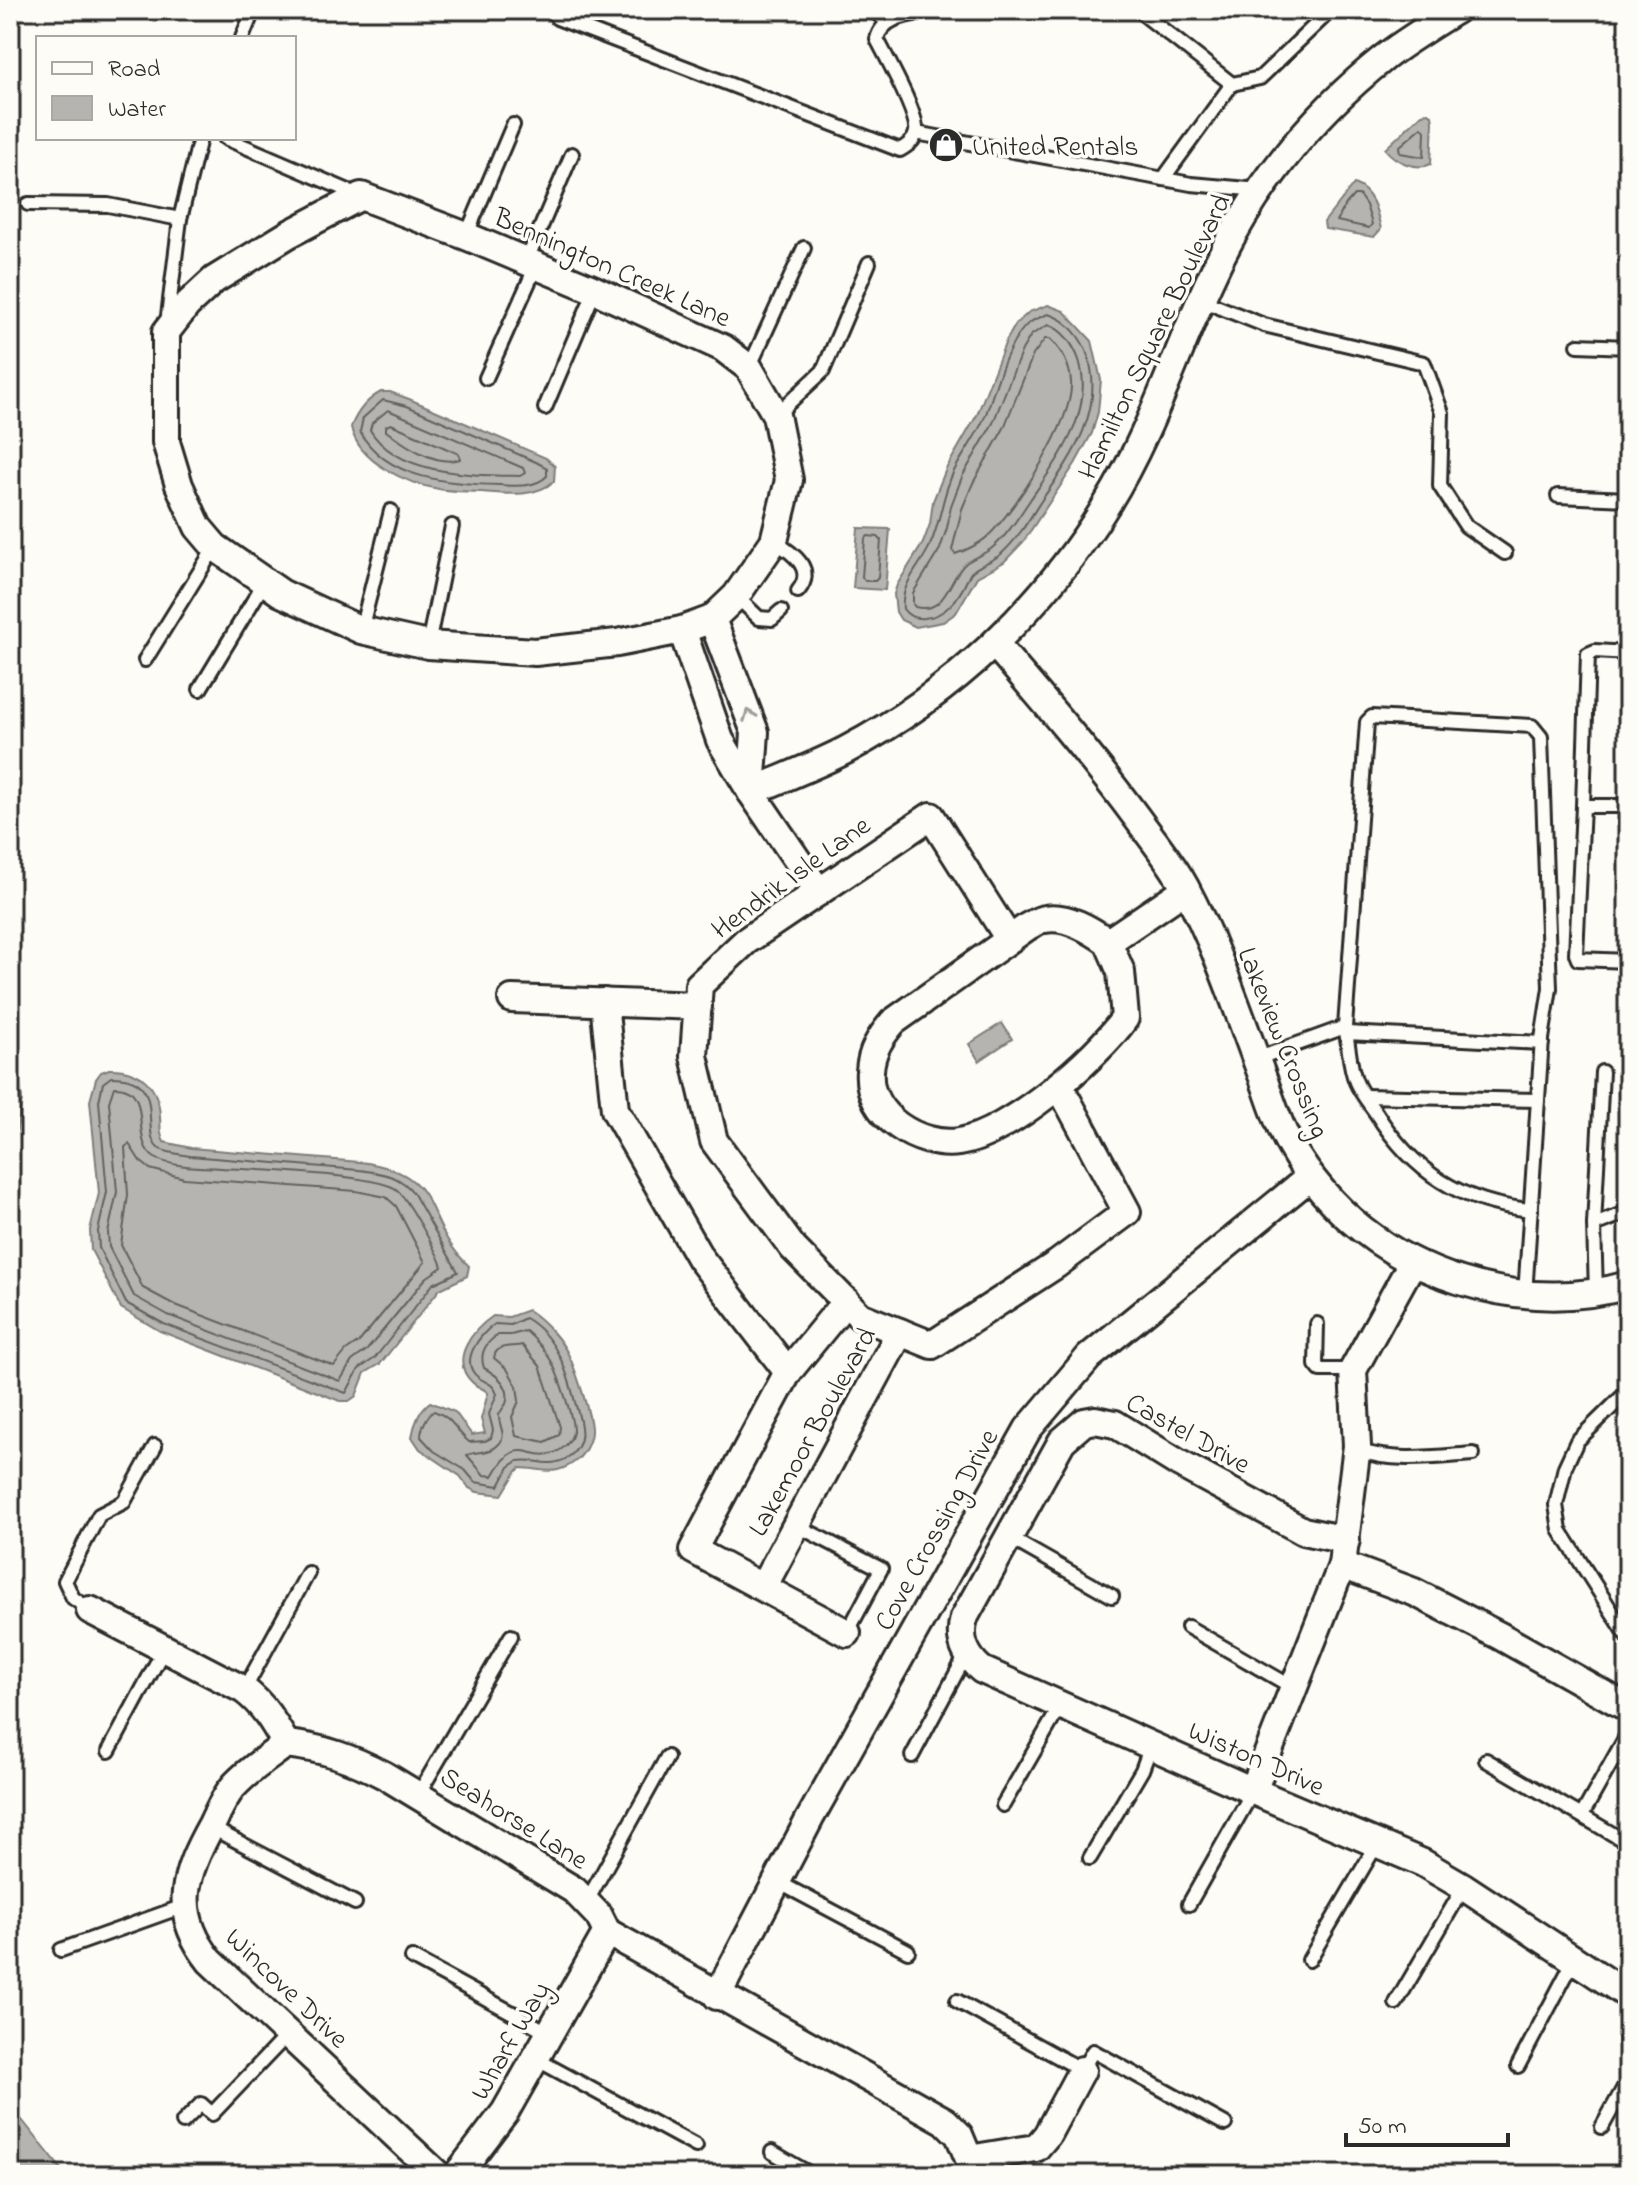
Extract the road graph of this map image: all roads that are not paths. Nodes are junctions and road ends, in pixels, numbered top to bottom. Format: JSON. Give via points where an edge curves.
{"nodes":[{"id":1,"x":561,"y":10,"type":"edge"},
{"id":2,"x":873,"y":10,"type":"edge"},
{"id":3,"x":936,"y":10,"type":"edge"},
{"id":4,"x":1138,"y":10,"type":"edge"},
{"id":5,"x":1331,"y":10,"type":"edge"},
{"id":6,"x":1456,"y":10,"type":"edge"},
{"id":7,"x":251,"y":16,"type":"dead end"},
{"id":8,"x":886,"y":21,"type":"junction"},
{"id":9,"x":243,"y":36,"type":"edge"},
{"id":10,"x":1232,"y":84,"type":"junction"},
{"id":11,"x":513,"y":125,"type":"dead end"},
{"id":12,"x":916,"y":133,"type":"junction"},
{"id":13,"x":200,"y":140,"type":"edge"},
{"id":14,"x":230,"y":140,"type":"edge"},
{"id":15,"x":572,"y":154,"type":"dead end"},
{"id":16,"x":1163,"y":179,"type":"junction"},
{"id":17,"x":1260,"y":190,"type":"junction"},
{"id":18,"x":361,"y":196,"type":"junction"},
{"id":19,"x":28,"y":204,"type":"dead end"},
{"id":20,"x":180,"y":219,"type":"junction"},
{"id":21,"x":466,"y":236,"type":"junction"},
{"id":22,"x":804,"y":248,"type":"dead end"},
{"id":23,"x":869,"y":263,"type":"dead end"},
{"id":24,"x":531,"y":264,"type":"junction"},
{"id":25,"x":595,"y":290,"type":"junction"},
{"id":26,"x":1201,"y":300,"type":"junction"},
{"id":27,"x":166,"y":332,"type":"junction"},
{"id":28,"x":1578,"y":345,"type":"dead end"},
{"id":29,"x":1628,"y":347,"type":"edge"},
{"id":30,"x":749,"y":368,"type":"junction"},
{"id":31,"x":486,"y":378,"type":"dead end"},
{"id":32,"x":545,"y":408,"type":"dead end"},
{"id":33,"x":776,"y":415,"type":"junction"},
{"id":34,"x":1558,"y":496,"type":"dead end"},
{"id":35,"x":1628,"y":499,"type":"edge"},
{"id":36,"x":391,"y":511,"type":"dead end"},
{"id":37,"x":452,"y":526,"type":"dead end"},
{"id":38,"x":774,"y":541,"type":"junction"},
{"id":39,"x":215,"y":547,"type":"junction"},
{"id":40,"x":1505,"y":553,"type":"dead end"},
{"id":41,"x":264,"y":583,"type":"junction"},
{"id":42,"x":798,"y":591,"type":"dead end"},
{"id":43,"x":736,"y":596,"type":"junction"},
{"id":44,"x":781,"y":611,"type":"dead end"},
{"id":45,"x":712,"y":619,"type":"junction"},
{"id":46,"x":361,"y":630,"type":"junction"},
{"id":47,"x":682,"y":630,"type":"junction"},
{"id":48,"x":995,"y":644,"type":"junction"},
{"id":49,"x":428,"y":645,"type":"junction"},
{"id":50,"x":1628,"y":653,"type":"edge"},
{"id":51,"x":145,"y":660,"type":"dead end"},
{"id":52,"x":200,"y":689,"type":"dead end"},
{"id":53,"x":751,"y":792,"type":"junction"},
{"id":54,"x":1583,"y":806,"type":"junction"},
{"id":55,"x":1628,"y":806,"type":"edge"},
{"id":56,"x":1186,"y":889,"type":"junction"},
{"id":57,"x":819,"y":892,"type":"junction"},
{"id":58,"x":1009,"y":939,"type":"junction"},
{"id":59,"x":1108,"y":942,"type":"junction"},
{"id":60,"x":1628,"y":961,"type":"edge"},
{"id":61,"x":512,"y":999,"type":"dead end"},
{"id":62,"x":604,"y":1002,"type":"junction"},
{"id":63,"x":698,"y":1006,"type":"junction"},
{"id":64,"x":1346,"y":1030,"type":"junction"},
{"id":65,"x":1542,"y":1043,"type":"junction"},
{"id":66,"x":1256,"y":1059,"type":"junction"},
{"id":67,"x":1602,"y":1072,"type":"dead end"},
{"id":68,"x":1059,"y":1085,"type":"junction"},
{"id":69,"x":1365,"y":1096,"type":"junction"},
{"id":70,"x":1538,"y":1100,"type":"junction"},
{"id":71,"x":1310,"y":1177,"type":"junction"},
{"id":72,"x":1531,"y":1210,"type":"junction"},
{"id":73,"x":1628,"y":1212,"type":"edge"},
{"id":74,"x":1594,"y":1225,"type":"junction"},
{"id":75,"x":1412,"y":1263,"type":"junction"},
{"id":76,"x":1628,"y":1285,"type":"edge"},
{"id":77,"x":1596,"y":1292,"type":"junction"},
{"id":78,"x":1525,"y":1295,"type":"junction"},
{"id":79,"x":846,"y":1301,"type":"junction"},
{"id":80,"x":1317,"y":1324,"type":"dead end"},
{"id":81,"x":900,"y":1332,"type":"junction"},
{"id":82,"x":1353,"y":1370,"type":"junction"},
{"id":83,"x":788,"y":1372,"type":"junction"},
{"id":84,"x":1628,"y":1391,"type":"edge"},
{"id":85,"x":155,"y":1446,"type":"dead end"},
{"id":86,"x":1357,"y":1450,"type":"junction"},
{"id":87,"x":1473,"y":1454,"type":"dead end"},
{"id":88,"x":796,"y":1525,"type":"junction"},
{"id":89,"x":1008,"y":1537,"type":"junction"},
{"id":90,"x":1344,"y":1553,"type":"junction"},
{"id":91,"x":308,"y":1573,"type":"dead end"},
{"id":92,"x":763,"y":1587,"type":"junction"},
{"id":93,"x":1112,"y":1596,"type":"dead end"},
{"id":94,"x":90,"y":1610,"type":"joint"},
{"id":95,"x":1188,"y":1627,"type":"dead end"},
{"id":96,"x":847,"y":1633,"type":"joint"},
{"id":97,"x":511,"y":1636,"type":"dead end"},
{"id":98,"x":1628,"y":1637,"type":"edge"},
{"id":99,"x":164,"y":1649,"type":"junction"},
{"id":100,"x":967,"y":1653,"type":"junction"},
{"id":101,"x":1294,"y":1688,"type":"junction"},
{"id":102,"x":244,"y":1690,"type":"junction"},
{"id":103,"x":1061,"y":1705,"type":"junction"},
{"id":104,"x":1628,"y":1708,"type":"edge"},
{"id":105,"x":1628,"y":1733,"type":"edge"},
{"id":106,"x":286,"y":1744,"type":"junction"},
{"id":107,"x":1151,"y":1746,"type":"junction"},
{"id":108,"x":109,"y":1751,"type":"dead end"},
{"id":109,"x":912,"y":1756,"type":"dead end"},
{"id":110,"x":667,"y":1757,"type":"dead end"},
{"id":111,"x":1486,"y":1760,"type":"dead end"},
{"id":112,"x":1253,"y":1791,"type":"junction"},
{"id":113,"x":418,"y":1795,"type":"junction"},
{"id":114,"x":1003,"y":1805,"type":"dead end"},
{"id":115,"x":1582,"y":1815,"type":"junction"},
{"id":116,"x":210,"y":1827,"type":"junction"},
{"id":117,"x":1628,"y":1843,"type":"edge"},
{"id":118,"x":1377,"y":1844,"type":"junction"},
{"id":119,"x":1090,"y":1858,"type":"dead end"},
{"id":120,"x":776,"y":1881,"type":"junction"},
{"id":121,"x":1464,"y":1887,"type":"junction"},
{"id":122,"x":587,"y":1901,"type":"junction"},
{"id":123,"x":355,"y":1903,"type":"dead end"},
{"id":124,"x":1189,"y":1904,"type":"dead end"},
{"id":125,"x":184,"y":1906,"type":"junction"},
{"id":126,"x":607,"y":1932,"type":"junction"},
{"id":127,"x":61,"y":1950,"type":"dead end"},
{"id":128,"x":908,"y":1951,"type":"dead end"},
{"id":129,"x":412,"y":1958,"type":"dead end"},
{"id":130,"x":1309,"y":1960,"type":"dead end"},
{"id":131,"x":1574,"y":1960,"type":"junction"},
{"id":132,"x":1628,"y":1995,"type":"edge"},
{"id":133,"x":717,"y":1996,"type":"junction"},
{"id":134,"x":957,"y":2001,"type":"dead end"},
{"id":135,"x":1396,"y":2003,"type":"dead end"},
{"id":136,"x":289,"y":2033,"type":"junction"},
{"id":137,"x":551,"y":2034,"type":"junction"},
{"id":138,"x":536,"y":2059,"type":"junction"},
{"id":139,"x":1518,"y":2066,"type":"dead end"},
{"id":140,"x":1082,"y":2070,"type":"junction"},
{"id":141,"x":1628,"y":2080,"type":"edge"},
{"id":142,"x":183,"y":2122,"type":"dead end"},
{"id":143,"x":1225,"y":2124,"type":"dead end"},
{"id":144,"x":1602,"y":2127,"type":"dead end"},
{"id":145,"x":696,"y":2146,"type":"dead end"},
{"id":146,"x":772,"y":2152,"type":"dead end"},
{"id":147,"x":966,"y":2167,"type":"edge"},
{"id":148,"x":441,"y":2174,"type":"edge"},
{"id":149,"x":812,"y":2175,"type":"edge"}],
"edges":[{"from":1,"to":12,"type":"lane","via":[[557,18],[900,150]]},
{"from":2,"to":8,"type":"lane"},
{"from":3,"to":8,"type":"lane"},
{"from":4,"to":10,"type":"lane"},
{"from":5,"to":10,"type":"lane","via":[[1260,78]]},
{"from":6,"to":17,"type":"street","name":"Hamilton Square Boulevard","via":[[1385,57],[1346,92],[1308,129]]},
{"from":7,"to":9,"type":"lane"},
{"from":8,"to":12,"type":"lane","via":[[877,39],[915,117]]},
{"from":10,"to":16,"type":"lane"},
{"from":11,"to":21,"type":"lane"},
{"from":12,"to":16,"type":"lane"},
{"from":13,"to":20,"type":"lane"},
{"from":14,"to":18,"type":"lane","name":"Bennington Creek Lane"},
{"from":15,"to":24,"type":"lane"},
{"from":16,"to":17,"type":"lane"},
{"from":17,"to":26,"type":"street","name":"Hamilton Square Boulevard"},
{"from":18,"to":21,"type":"street","name":"Bennington Creek Lane"},
{"from":18,"to":27,"type":"street","via":[[204,288]]},
{"from":19,"to":20,"type":"lane","via":[[108,205]]},
{"from":20,"to":27,"type":"lane"},
{"from":21,"to":24,"type":"street","name":"Bennington Creek Lane"},
{"from":22,"to":30,"type":"lane"},
{"from":23,"to":33,"type":"lane","via":[[823,371]]},
{"from":24,"to":25,"type":"street","name":"Bennington Creek Lane"},
{"from":24,"to":31,"type":"lane"},
{"from":25,"to":30,"type":"street","name":"Bennington Creek Lane","via":[[723,348]]},
{"from":25,"to":32,"type":"lane"},
{"from":26,"to":40,"type":"lane","via":[[1264,325],[1424,363],[1442,413],[1440,486],[1466,526]]},
{"from":26,"to":48,"type":"street","name":"Hamilton Square Boulevard","via":[[1149,425],[1106,505]]},
{"from":27,"to":39,"type":"street","name":"Bennington Creek Lane","via":[[166,442],[198,527]]},
{"from":28,"to":29,"type":"lane"},
{"from":30,"to":33,"type":"street","name":"Bennington Creek Lane"},
{"from":33,"to":38,"type":"street","name":"Bennington Creek Lane","via":[[789,480]]},
{"from":34,"to":35,"type":"lane"},
{"from":36,"to":46,"type":"lane"},
{"from":37,"to":49,"type":"lane"},
{"from":38,"to":42,"type":"lane","via":[[805,569]]},
{"from":38,"to":43,"type":"street","name":"Bennington Creek Lane"},
{"from":39,"to":41,"type":"street","name":"Bennington Creek Lane"},
{"from":39,"to":51,"type":"lane"},
{"from":41,"to":46,"type":"street","name":"Bennington Creek Lane"},
{"from":41,"to":52,"type":"lane"},
{"from":43,"to":44,"type":"lane","via":[[759,618],[772,619]]},
{"from":43,"to":45,"type":"street","name":"Bennington Creek Lane"},
{"from":45,"to":47,"type":"street","name":"Bennington Creek Lane"},
{"from":53,"to":45,"type":"street","one_way":true,"via":[[755,732]]},
{"from":46,"to":49,"type":"street","name":"Bennington Creek Lane"},
{"from":47,"to":49,"type":"street","name":"Bennington Creek Lane","via":[[535,652]]},
{"from":47,"to":53,"type":"street","via":[[720,740]]},
{"from":48,"to":53,"type":"street","name":"Hamilton Square Boulevard","via":[[923,703],[858,743]]},
{"from":48,"to":56,"type":"street","name":"Lakeview Crossing","via":[[1092,756]]},
{"from":50,"to":54,"type":"lane","via":[[1588,654]]},
{"from":53,"to":57,"type":"street"},
{"from":54,"to":55,"type":"lane"},
{"from":54,"to":60,"type":"lane","via":[[1576,954],[1578,959]]},
{"from":56,"to":59,"type":"street"},
{"from":56,"to":66,"type":"street","name":"Lakeview Crossing"},
{"from":57,"to":58,"type":"street","name":"Hendrik Isle Lane","via":[[931,816]]},
{"from":57,"to":63,"type":"street","name":"Hendrik Isle Lane","via":[[746,941],[699,985]]},
{"from":58,"to":59,"type":"street","via":[[1046,918],[1090,930]]},
{"from":58,"to":68,"type":"street","via":[[893,1022],[878,1040],[869,1072],[874,1094],[889,1119],[906,1131],[932,1143],[961,1142],[995,1128]]},
{"from":59,"to":68,"type":"street","via":[[1121,972],[1125,1018],[1112,1037]]},
{"from":61,"to":62,"type":"street"},
{"from":62,"to":63,"type":"street"},
{"from":62,"to":83,"type":"street","via":[[615,1110],[700,1258]]},
{"from":63,"to":79,"type":"street","name":"Hendrik Isle Lane","via":[[694,1056],[714,1141],[793,1248]]},
{"from":64,"to":65,"type":"lane"},
{"from":64,"to":65,"type":"lane","via":[[1367,722],[1372,717],[1532,726],[1541,737],[1550,988]]},
{"from":64,"to":66,"type":"lane"},
{"from":64,"to":69,"type":"lane","via":[[1356,1081]]},
{"from":65,"to":70,"type":"lane"},
{"from":66,"to":71,"type":"street","name":"Lakeview Crossing","via":[[1288,1142]]},
{"from":67,"to":74,"type":"lane"},
{"from":68,"to":81,"type":"street","name":"Lakemoor Boulevard","via":[[1127,1212],[932,1345]]},
{"from":69,"to":70,"type":"lane"},
{"from":69,"to":72,"type":"lane","via":[[1389,1134],[1447,1186],[1499,1207]]},
{"from":70,"to":72,"type":"lane"},
{"from":71,"to":75,"type":"street","name":"Lakeview Crossing","via":[[1352,1222]]},
{"from":71,"to":120,"type":"street","name":"Cove Crossing Drive","via":[[1089,1357],[1028,1429]]},
{"from":72,"to":78,"type":"lane"},
{"from":73,"to":74,"type":"lane"},
{"from":74,"to":77,"type":"lane"},
{"from":75,"to":78,"type":"street","name":"Lakeview Crossing","via":[[1473,1285]]},
{"from":75,"to":82,"type":"street"},
{"from":76,"to":77,"type":"street","name":"Lakeview Crossing"},
{"from":77,"to":78,"type":"street","name":"Lakeview Crossing"},
{"from":79,"to":81,"type":"street","name":"Hendrik Isle Lane","via":[[860,1316]]},
{"from":79,"to":83,"type":"street"},
{"from":80,"to":82,"type":"lane","via":[[1316,1365],[1320,1370]]},
{"from":81,"to":88,"type":"street","name":"Lakemoor Boulevard"},
{"from":82,"to":86,"type":"street"},
{"from":83,"to":92,"type":"street","via":[[693,1550]]},
{"from":84,"to":98,"type":"lane","via":[[1577,1441],[1556,1505],[1560,1530]]},
{"from":85,"to":94,"type":"lane","via":[[124,1502],[99,1515],[65,1581],[73,1598]]},
{"from":86,"to":87,"type":"lane","via":[[1401,1458]]},
{"from":86,"to":90,"type":"street"},
{"from":88,"to":92,"type":"street","name":"Lakemoor Boulevard"},
{"from":88,"to":96,"type":"lane","via":[[881,1569]]},
{"from":89,"to":90,"type":"street","name":"Castel Drive","via":[[1062,1441],[1084,1422],[1095,1420],[1115,1424]]},
{"from":89,"to":93,"type":"lane"},
{"from":89,"to":100,"type":"street","via":[[964,1618],[960,1631]]},
{"from":90,"to":101,"type":"street"},
{"from":90,"to":104,"type":"street","name":"Castel Drive"},
{"from":91,"to":102,"type":"lane"},
{"from":92,"to":96,"type":"street"},
{"from":94,"to":99,"type":"street"},
{"from":95,"to":101,"type":"lane"},
{"from":97,"to":113,"type":"lane"},
{"from":99,"to":102,"type":"street"},
{"from":99,"to":108,"type":"lane"},
{"from":100,"to":103,"type":"street","name":"Wiston Drive","via":[[982,1670]]},
{"from":100,"to":109,"type":"lane"},
{"from":101,"to":112,"type":"street"},
{"from":102,"to":106,"type":"street","via":[[270,1716]]},
{"from":103,"to":107,"type":"street","name":"Wiston Drive"},
{"from":103,"to":114,"type":"lane"},
{"from":105,"to":115,"type":"lane"},
{"from":106,"to":113,"type":"street","name":"Seahorse Lane","via":[[355,1760]]},
{"from":106,"to":116,"type":"street","via":[[232,1787]]},
{"from":107,"to":112,"type":"street","name":"Wiston Drive"},
{"from":107,"to":119,"type":"lane"},
{"from":110,"to":122,"type":"lane"},
{"from":111,"to":115,"type":"lane"},
{"from":112,"to":118,"type":"street","name":"Wiston Drive"},
{"from":112,"to":124,"type":"lane"},
{"from":113,"to":122,"type":"street","name":"Seahorse Lane"},
{"from":115,"to":117,"type":"lane"},
{"from":116,"to":123,"type":"lane"},
{"from":116,"to":125,"type":"street","via":[[195,1857]]},
{"from":118,"to":121,"type":"street","name":"Wiston Drive"},
{"from":118,"to":130,"type":"lane"},
{"from":120,"to":128,"type":"lane"},
{"from":120,"to":133,"type":"street","name":"Cove Crossing Drive"},
{"from":121,"to":131,"type":"street","name":"Wiston Drive"},
{"from":121,"to":135,"type":"lane"},
{"from":122,"to":126,"type":"street","name":"Seahorse Lane"},
{"from":125,"to":127,"type":"lane"},
{"from":125,"to":136,"type":"street","name":"Wincove Drive","via":[[192,1934],[210,1961]]},
{"from":126,"to":133,"type":"street","name":"Seahorse Lane"},
{"from":126,"to":137,"type":"street","name":"Wharf Way"},
{"from":129,"to":137,"type":"lane"},
{"from":131,"to":132,"type":"street","name":"Wiston Drive"},
{"from":131,"to":139,"type":"lane"},
{"from":133,"to":147,"type":"street","name":"Seahorse Lane","via":[[945,2121],[959,2135]]},
{"from":134,"to":140,"type":"lane"},
{"from":136,"to":142,"type":"lane","via":[[212,2114],[201,2104]]},
{"from":136,"to":148,"type":"street","name":"Wincove Drive"},
{"from":137,"to":138,"type":"street","name":"Wharf Way"},
{"from":138,"to":145,"type":"lane"},
{"from":138,"to":148,"type":"street","name":"Wharf Way","via":[[505,2112]]},
{"from":140,"to":143,"type":"lane","via":[[1093,2051]]},
{"from":140,"to":147,"type":"street","via":[[1036,2148]]},
{"from":141,"to":144,"type":"lane"},
{"from":146,"to":149,"type":"lane"}]}
